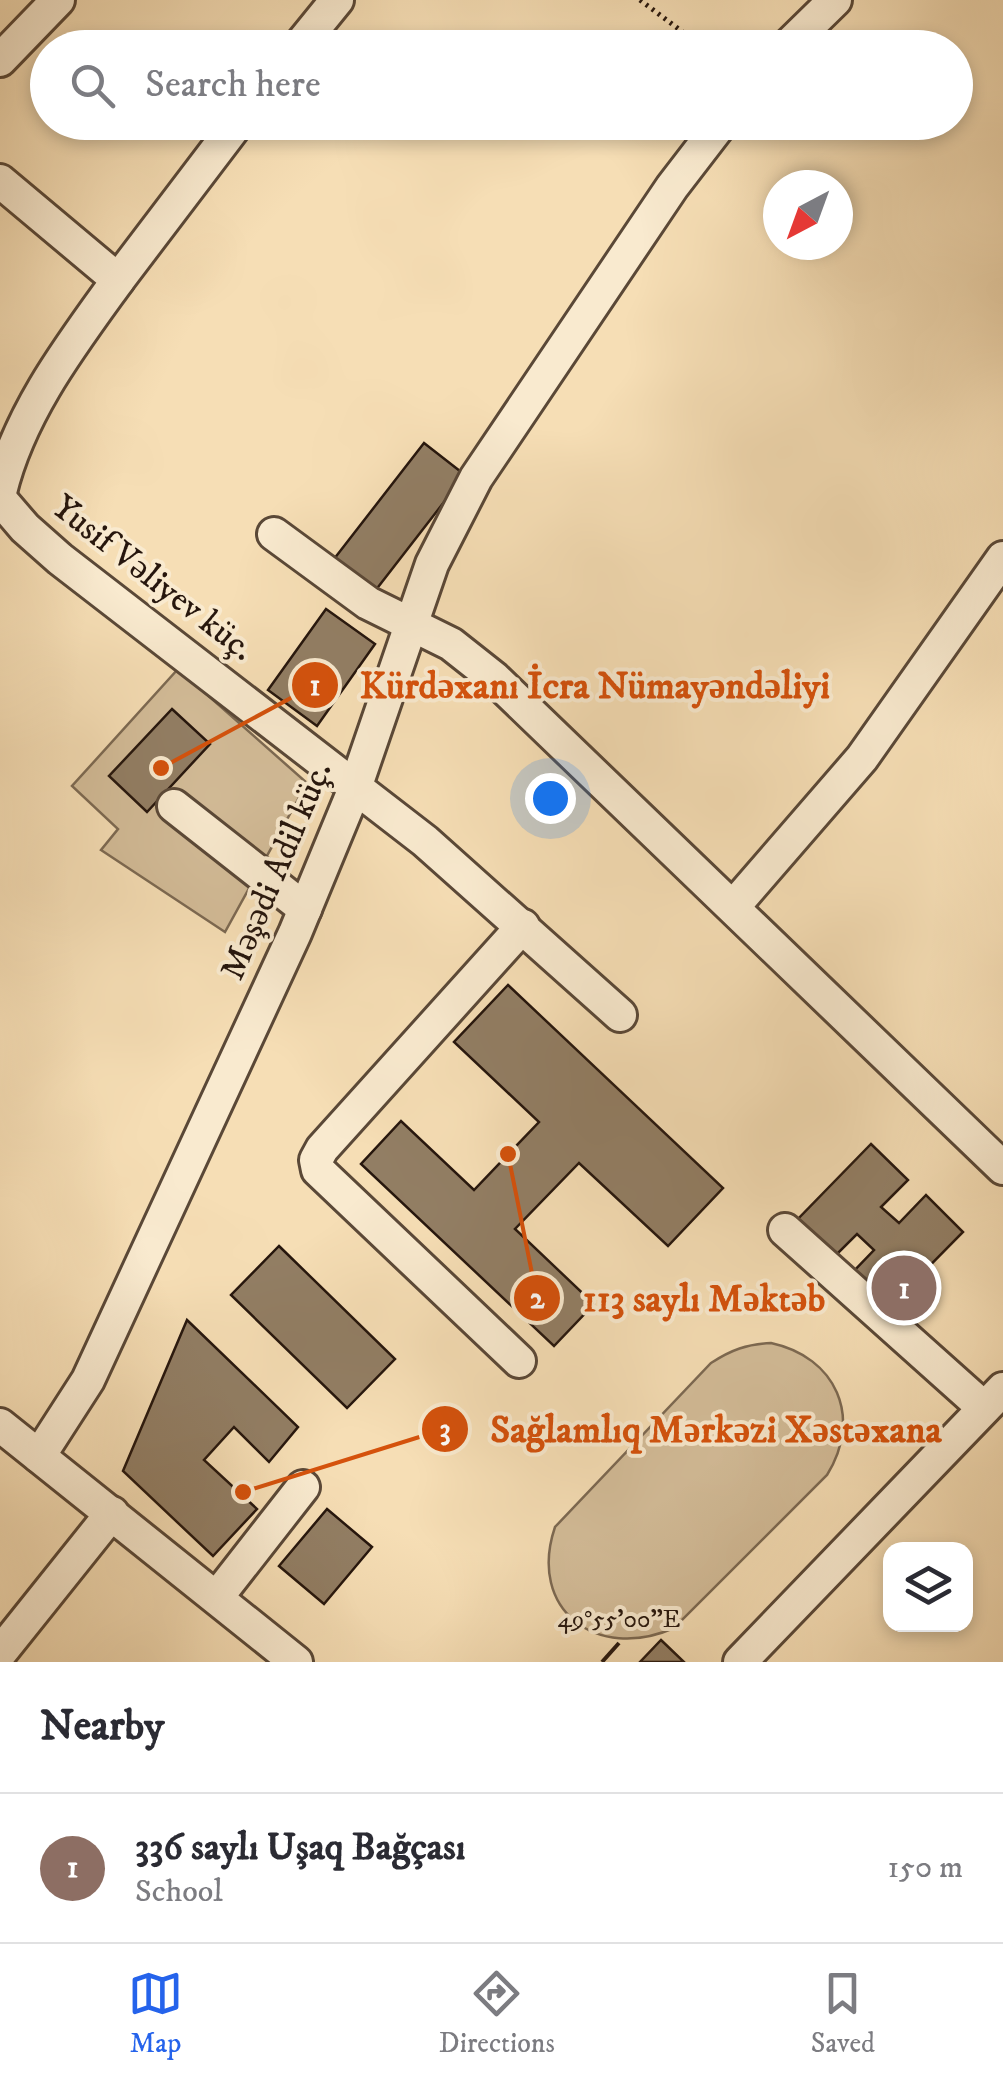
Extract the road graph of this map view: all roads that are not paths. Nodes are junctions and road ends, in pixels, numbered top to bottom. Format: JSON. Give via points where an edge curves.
{"nodes":[{"id":1,"x":58,"y":0,"type":"edge"},
{"id":2,"x":337,"y":0,"type":"edge"},
{"id":3,"x":834,"y":0,"type":"edge"},
{"id":4,"x":313,"y":30,"type":"edge"},
{"id":5,"x":804,"y":30,"type":"edge"},
{"id":6,"x":0,"y":60,"type":"edge"},
{"id":7,"x":224,"y":140,"type":"edge"},
{"id":8,"x":708,"y":140,"type":"edge"},
{"id":9,"x":0,"y":181,"type":"edge"},
{"id":10,"x":118,"y":280,"type":"junction"},
{"id":11,"x":0,"y":496,"type":"edge"},
{"id":12,"x":274,"y":534,"type":"dead end"},
{"id":13,"x":1003,"y":558,"type":"edge"},
{"id":14,"x":413,"y":623,"type":"junction"},
{"id":15,"x":355,"y":788,"type":"junction"},
{"id":16,"x":174,"y":806,"type":"dead end"},
{"id":17,"x":733,"y":907,"type":"junction"},
{"id":18,"x":305,"y":909,"type":"junction"},
{"id":19,"x":523,"y":926,"type":"junction"},
{"id":20,"x":620,"y":1015,"type":"dead end"},
{"id":21,"x":1003,"y":1168,"type":"edge"},
{"id":22,"x":784,"y":1230,"type":"dead end"},
{"id":23,"x":520,"y":1361,"type":"dead end"},
{"id":24,"x":994,"y":1398,"type":"edge"},
{"id":25,"x":0,"y":1426,"type":"edge"},
{"id":26,"x":39,"y":1456,"type":"junction"},
{"id":27,"x":304,"y":1488,"type":"dead end"},
{"id":28,"x":112,"y":1512,"type":"junction"},
{"id":29,"x":216,"y":1597,"type":"junction"},
{"id":30,"x":261,"y":1651,"type":"edge"},
{"id":31,"x":0,"y":1653,"type":"edge"},
{"id":32,"x":296,"y":1662,"type":"edge"},
{"id":33,"x":740,"y":1662,"type":"edge"}],
"edges":[{"from":1,"to":6,"type":"street"},
{"from":2,"to":4,"type":"street"},
{"from":3,"to":5,"type":"street"},
{"from":7,"to":10,"type":"street"},
{"from":8,"to":14,"type":"street","name":"Məşədi Adil küç.","via":[[476,478],[432,564]]},
{"from":9,"to":10,"type":"street"},
{"from":10,"to":11,"type":"street","via":[[38,400],[17,439]]},
{"from":11,"to":15,"type":"street","name":"Yusif Vəliyev küç.","via":[[60,558]]},
{"from":12,"to":14,"type":"street","via":[[368,602]]},
{"from":13,"to":17,"type":"street","via":[[862,758]]},
{"from":14,"to":15,"type":"street","name":"Məşədi Adil küç."},
{"from":14,"to":17,"type":"street","via":[[494,678]]},
{"from":15,"to":18,"type":"street","name":"Məşədi Adil küç."},
{"from":15,"to":19,"type":"street","name":"Yusif Vəliyev küç."},
{"from":16,"to":18,"type":"street"},
{"from":17,"to":21,"type":"street"},
{"from":18,"to":26,"type":"street","name":"Məşədi Adil küç.","via":[[88,1380]]},
{"from":19,"to":20,"type":"street","name":"Yusif Vəliyev küç."},
{"from":19,"to":23,"type":"street","via":[[316,1160],[318,1170]]},
{"from":22,"to":24,"type":"street"},
{"from":24,"to":33,"type":"street"},
{"from":25,"to":26,"type":"street"},
{"from":26,"to":28,"type":"street"},
{"from":27,"to":29,"type":"street"},
{"from":28,"to":29,"type":"street"},
{"from":28,"to":31,"type":"street"},
{"from":29,"to":30,"type":"street"},
{"from":30,"to":32,"type":"street"}]}
